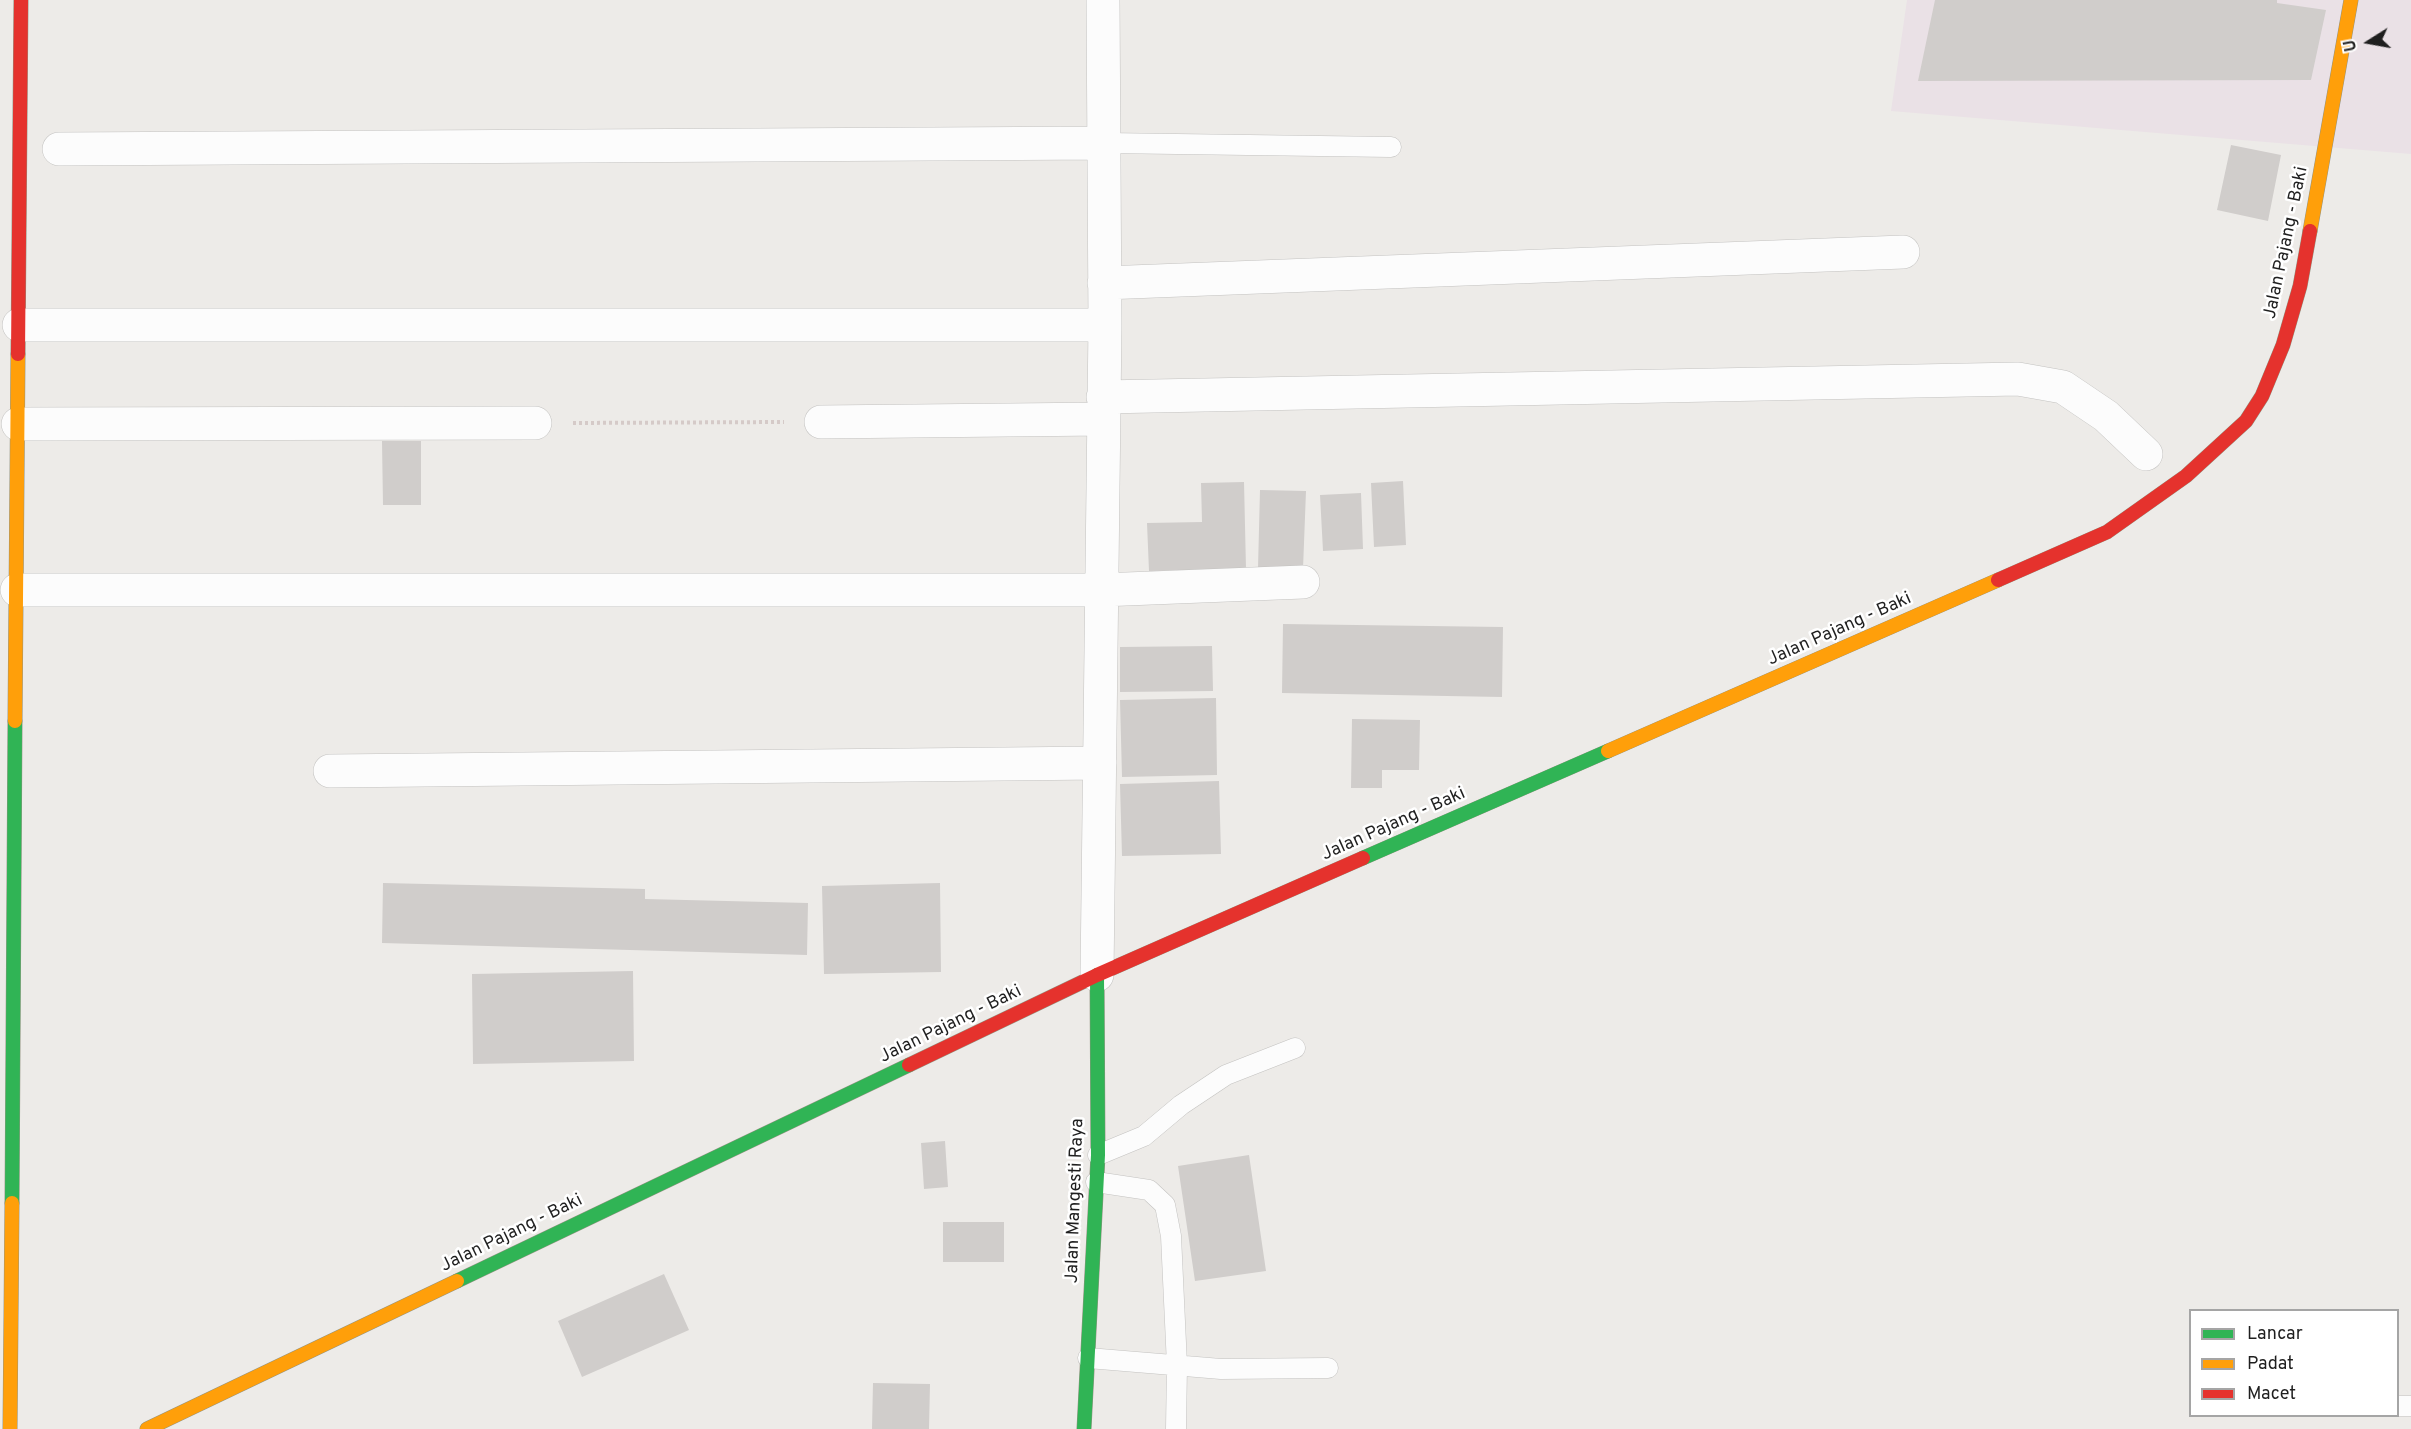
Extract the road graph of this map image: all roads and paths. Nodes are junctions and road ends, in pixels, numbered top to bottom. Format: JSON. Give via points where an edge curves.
{"nodes":[{"id":1,"x":21,"y":0,"type":"edge"},
{"id":2,"x":1103,"y":0,"type":"edge"},
{"id":3,"x":2351,"y":0,"type":"edge"},
{"id":4,"x":1105,"y":143,"type":"junction"},
{"id":5,"x":1391,"y":147,"type":"dead end"},
{"id":6,"x":59,"y":149,"type":"dead end"},
{"id":7,"x":1902,"y":252,"type":"dead end"},
{"id":8,"x":1104,"y":283,"type":"junction"},
{"id":9,"x":19,"y":325,"type":"junction"},
{"id":10,"x":1105,"y":325,"type":"junction"},
{"id":11,"x":1103,"y":408,"type":"junction"},
{"id":12,"x":821,"y":422,"type":"joint"},
{"id":13,"x":535,"y":423,"type":"joint"},
{"id":14,"x":18,"y":424,"type":"junction"},
{"id":15,"x":2146,"y":454,"type":"dead end"},
{"id":16,"x":1303,"y":582,"type":"dead end"},
{"id":17,"x":17,"y":590,"type":"junction"},
{"id":18,"x":1101,"y":590,"type":"junction"},
{"id":19,"x":1100,"y":763,"type":"junction"},
{"id":20,"x":330,"y":771,"type":"dead end"},
{"id":21,"x":7,"y":885,"type":"edge"},
{"id":22,"x":1097,"y":975,"type":"junction"},
{"id":23,"x":1295,"y":1048,"type":"dead end"},
{"id":24,"x":1098,"y":1155,"type":"junction"},
{"id":25,"x":1096,"y":1182,"type":"junction"},
{"id":26,"x":1088,"y":1358,"type":"junction"},
{"id":27,"x":1177,"y":1365,"type":"junction"},
{"id":28,"x":1328,"y":1368,"type":"dead end"},
{"id":29,"x":10,"y":1429,"type":"edge"},
{"id":30,"x":147,"y":1429,"type":"edge"},
{"id":31,"x":1083,"y":1429,"type":"edge"},
{"id":32,"x":1176,"y":1429,"type":"edge"}],
"edges":[{"from":1,"to":9,"type":"main road"},
{"from":2,"to":4,"type":"street"},
{"from":3,"to":22,"type":"main road","name":"Jalan Pajang - Baki","via":[[2300,286],[2283,345],[2262,396],[2246,422],[2186,476],[2107,532]]},
{"from":4,"to":5,"type":"lane"},
{"from":4,"to":6,"type":"street"},
{"from":4,"to":8,"type":"street"},
{"from":7,"to":8,"type":"street"},
{"from":8,"to":10,"type":"street"},
{"from":9,"to":10,"type":"street"},
{"from":9,"to":14,"type":"main road"},
{"from":10,"to":11,"type":"street"},
{"from":11,"to":12,"type":"street"},
{"from":11,"to":15,"type":"street","via":[[2018,379],[2063,387],[2106,416]]},
{"from":11,"to":18,"type":"street"},
{"from":12,"to":13,"type":"path"},
{"from":13,"to":14,"type":"street"},
{"from":14,"to":17,"type":"main road"},
{"from":16,"to":18,"type":"street"},
{"from":17,"to":18,"type":"street"},
{"from":17,"to":21,"type":"main road"},
{"from":18,"to":19,"type":"street"},
{"from":19,"to":20,"type":"street"},
{"from":19,"to":22,"type":"street"},
{"from":21,"to":29,"type":"main road"},
{"from":22,"to":24,"type":"main road","name":"Jalan Mangesti Raya"},
{"from":22,"to":30,"type":"main road","name":"Jalan Pajang - Baki"},
{"from":23,"to":24,"type":"lane","via":[[1226,1075],[1144,1136]]},
{"from":24,"to":25,"type":"main road","name":"Jalan Mangesti Raya"},
{"from":25,"to":26,"type":"main road","name":"Jalan Mangesti Raya"},
{"from":25,"to":27,"type":"lane","via":[[1149,1190],[1165,1205],[1171,1236]]},
{"from":26,"to":27,"type":"lane"},
{"from":26,"to":31,"type":"main road","name":"Jalan Mangesti Raya"},
{"from":27,"to":28,"type":"lane","via":[[1221,1369]]},
{"from":27,"to":32,"type":"lane"}]}
